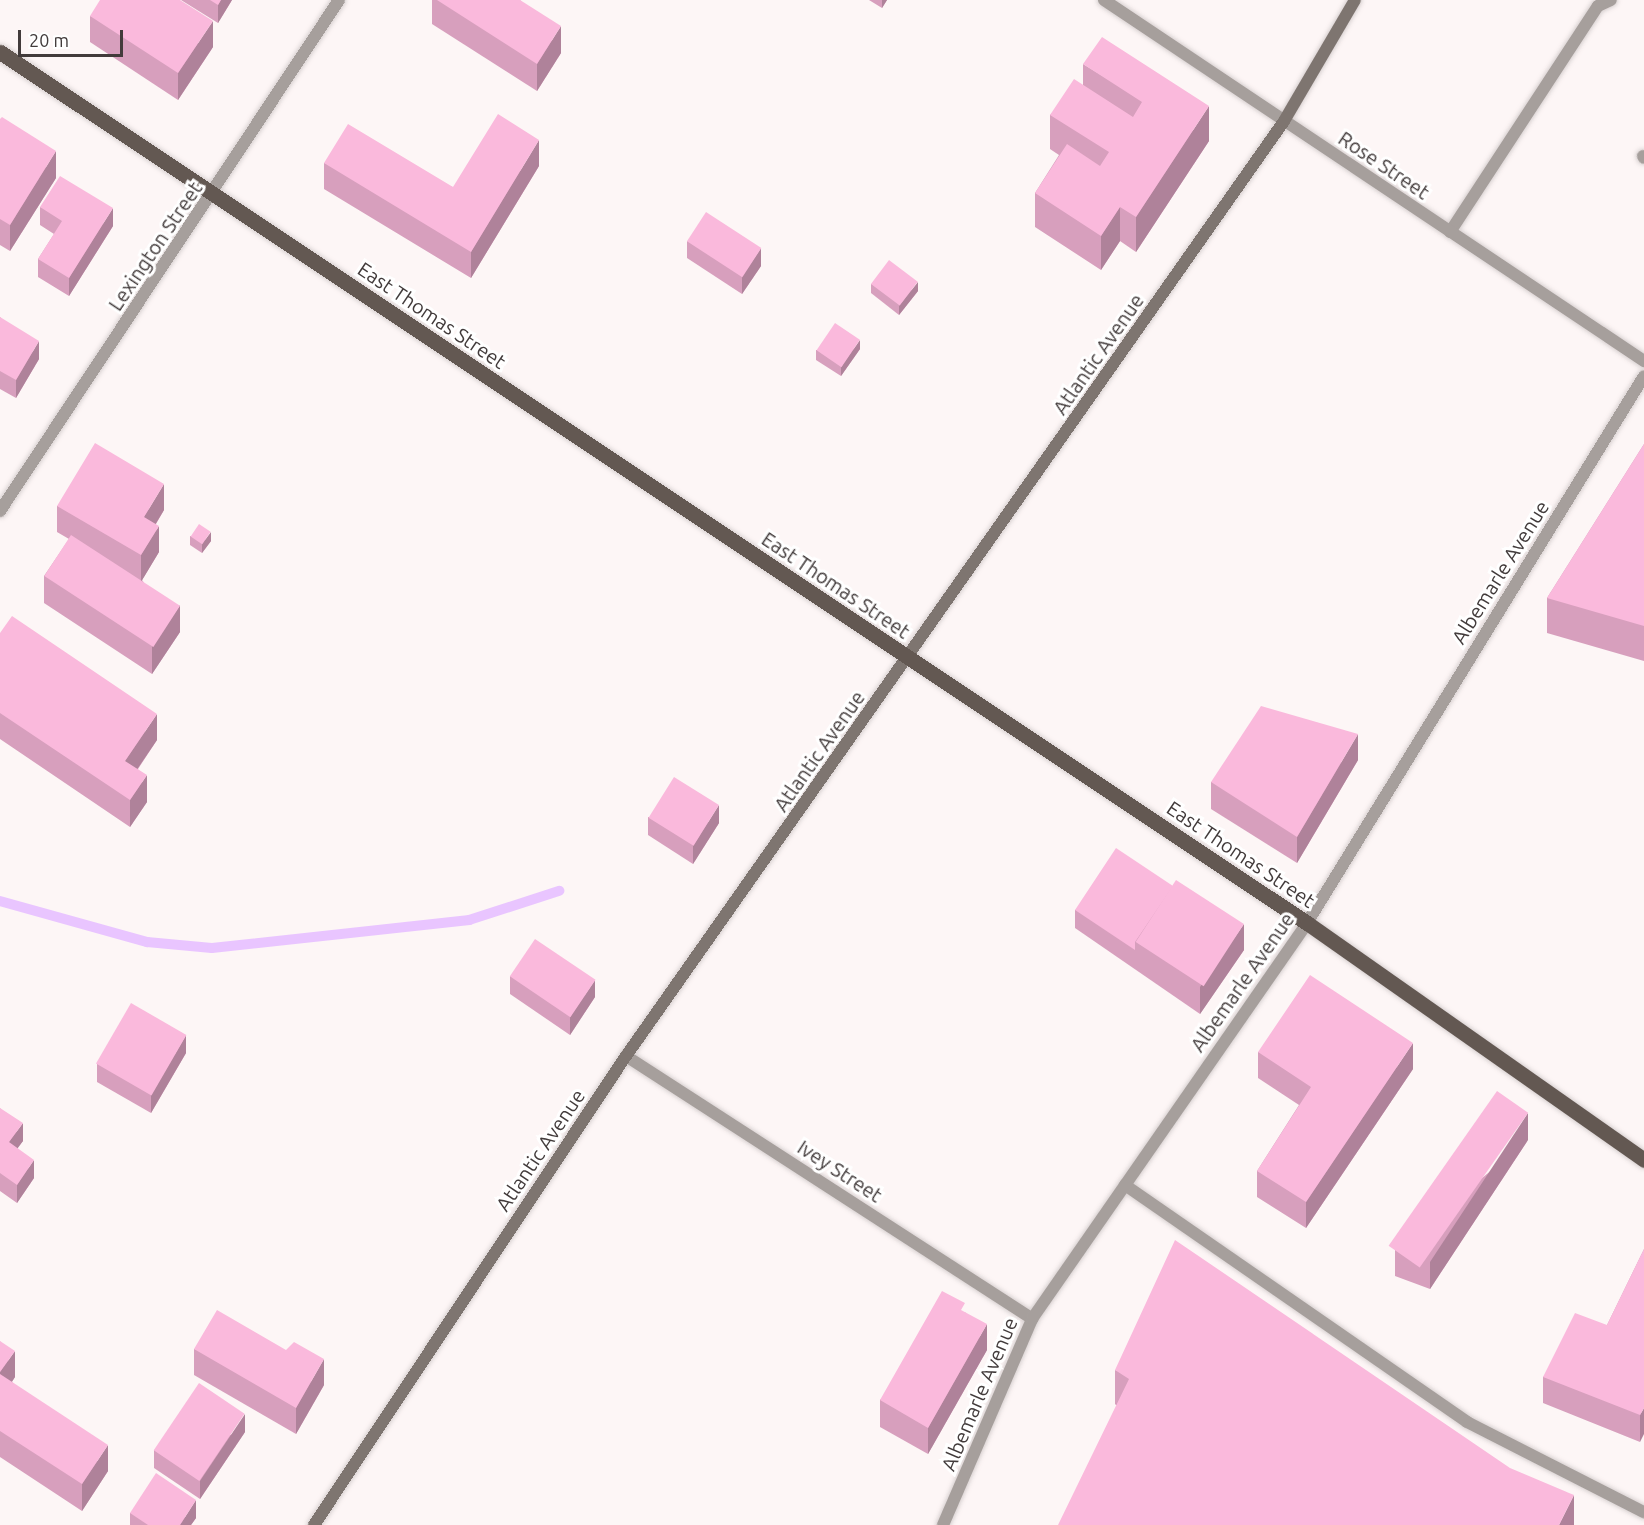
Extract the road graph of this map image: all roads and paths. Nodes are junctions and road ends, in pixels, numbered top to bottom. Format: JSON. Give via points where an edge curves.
{"nodes":[{"id":1,"x":339,"y":0,"type":"edge"},
{"id":2,"x":1104,"y":0,"type":"edge"},
{"id":3,"x":1354,"y":0,"type":"edge"},
{"id":4,"x":1611,"y":0,"type":"edge"},
{"id":5,"x":1597,"y":3,"type":"edge"},
{"id":6,"x":0,"y":52,"type":"edge"},
{"id":7,"x":1284,"y":121,"type":"junction"},
{"id":8,"x":212,"y":195,"type":"junction"},
{"id":9,"x":1450,"y":232,"type":"junction"},
{"id":10,"x":1644,"y":361,"type":"edge"},
{"id":11,"x":1644,"y":375,"type":"edge"},
{"id":12,"x":0,"y":511,"type":"edge"},
{"id":13,"x":909,"y":658,"type":"junction"},
{"id":14,"x":1307,"y":922,"type":"junction"},
{"id":15,"x":626,"y":1056,"type":"junction"},
{"id":16,"x":1644,"y":1160,"type":"edge"},
{"id":17,"x":1125,"y":1185,"type":"junction"},
{"id":18,"x":1032,"y":1319,"type":"junction"},
{"id":19,"x":1644,"y":1512,"type":"edge"},
{"id":20,"x":314,"y":1525,"type":"edge"},
{"id":21,"x":943,"y":1525,"type":"edge"}],
"edges":[{"from":1,"to":8,"type":"street","name":"Lexington Street"},
{"from":2,"to":7,"type":"street","name":"Rose Street"},
{"from":3,"to":7,"type":"main road","name":"Atlantic Avenue"},
{"from":4,"to":5,"type":"street"},
{"from":5,"to":9,"type":"street"},
{"from":6,"to":8,"type":"main road","name":"East Thomas Street"},
{"from":7,"to":9,"type":"street","name":"Rose Street"},
{"from":7,"to":13,"type":"main road","name":"Atlantic Avenue"},
{"from":8,"to":12,"type":"street","name":"Lexington Street"},
{"from":8,"to":13,"type":"main road","name":"East Thomas Street"},
{"from":9,"to":10,"type":"street","name":"Rose Street"},
{"from":11,"to":14,"type":"street","name":"Albemarle Avenue"},
{"from":13,"to":14,"type":"main road","name":"East Thomas Street"},
{"from":13,"to":15,"type":"main road","name":"Atlantic Avenue"},
{"from":14,"to":16,"type":"main road","name":"East Thomas Street"},
{"from":14,"to":17,"type":"street","name":"Albemarle Avenue"},
{"from":15,"to":18,"type":"street","name":"Ivey Street"},
{"from":15,"to":20,"type":"main road","name":"Atlantic Avenue"},
{"from":17,"to":18,"type":"street","name":"Albemarle Avenue"},
{"from":17,"to":19,"type":"street","via":[[1467,1422]]},
{"from":18,"to":21,"type":"street","name":"Albemarle Avenue"}]}
